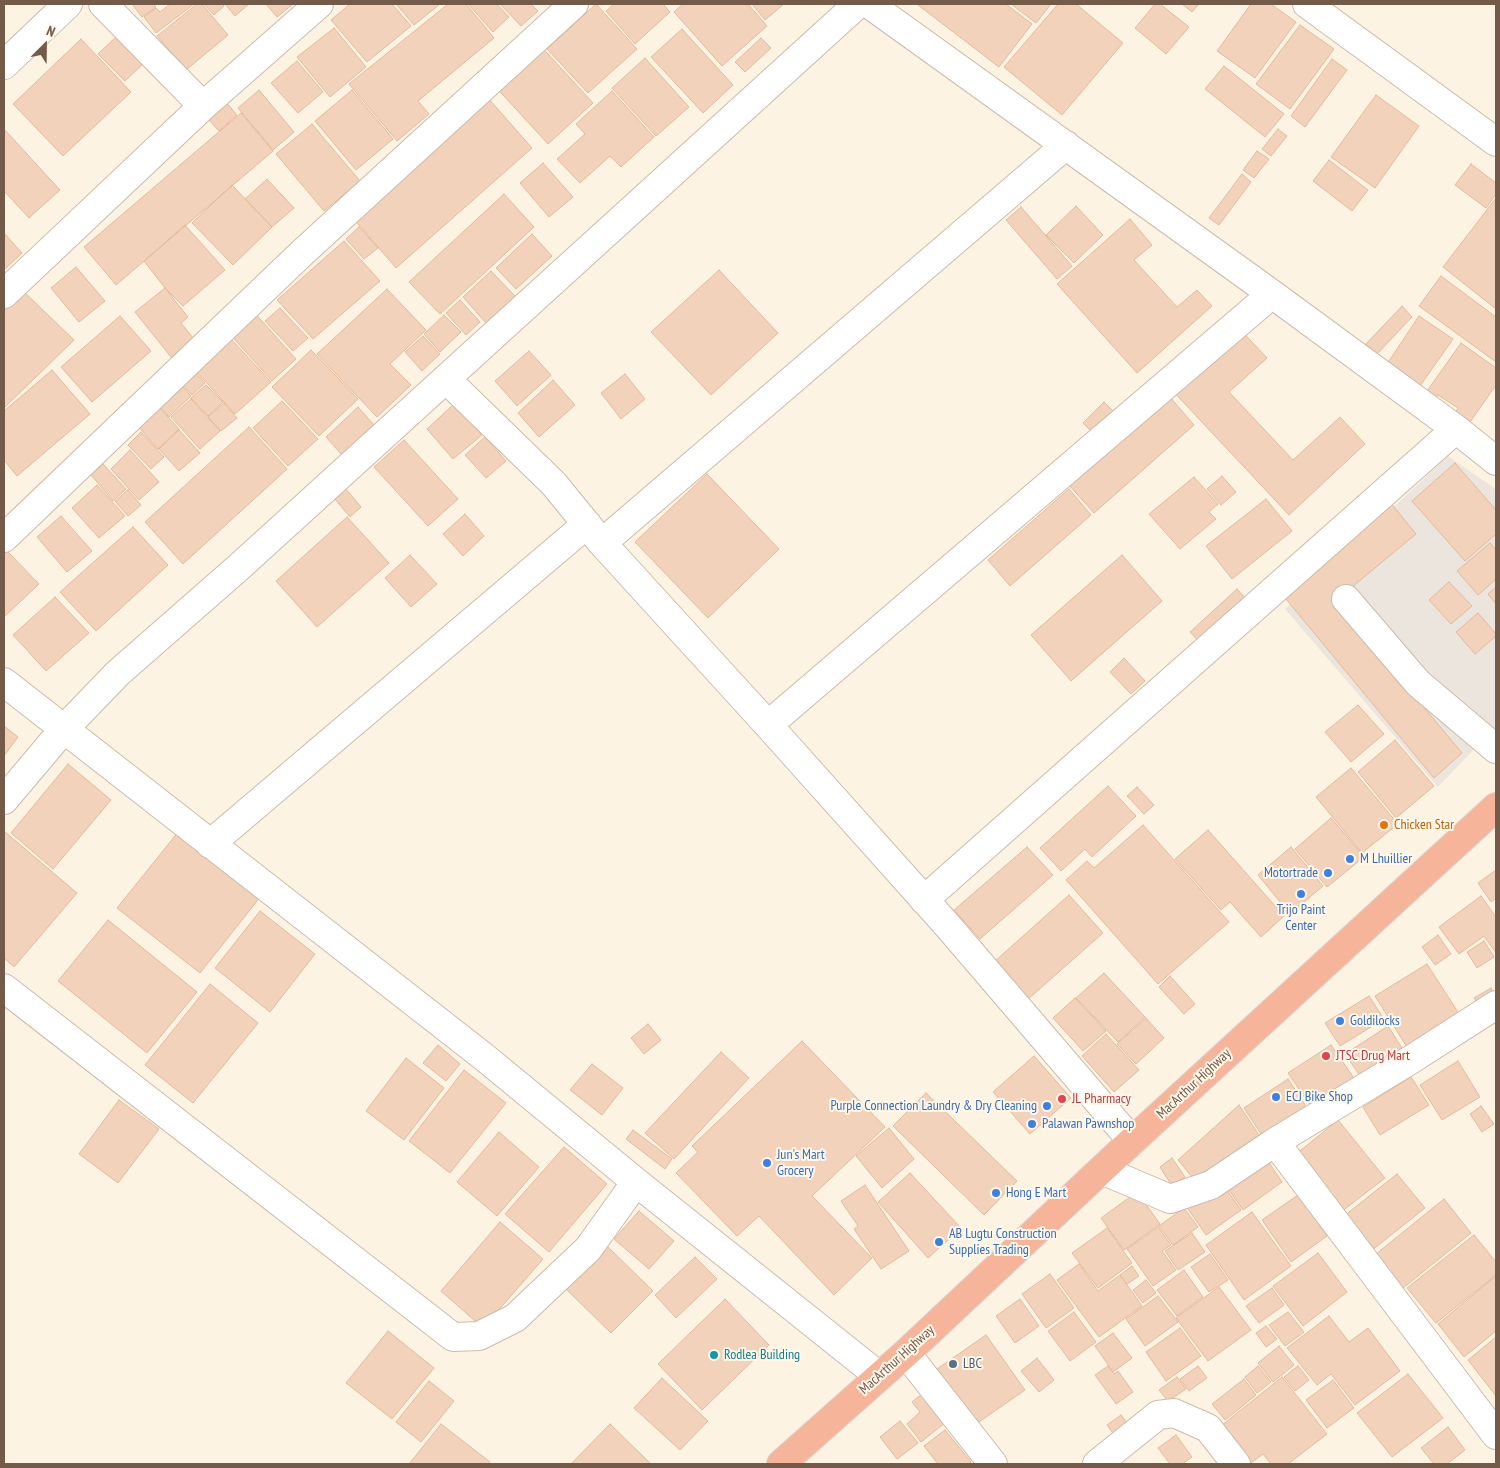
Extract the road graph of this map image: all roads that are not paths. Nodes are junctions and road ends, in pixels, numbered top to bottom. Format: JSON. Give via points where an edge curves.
{"nodes":[{"id":1,"x":68,"y":4,"type":"edge"},
{"id":2,"x":103,"y":4,"type":"edge"},
{"id":3,"x":319,"y":4,"type":"edge"},
{"id":4,"x":574,"y":4,"type":"edge"},
{"id":5,"x":858,"y":4,"type":"edge"},
{"id":6,"x":869,"y":4,"type":"edge"},
{"id":7,"x":1307,"y":4,"type":"edge"},
{"id":8,"x":4,"y":65,"type":"edge"},
{"id":9,"x":203,"y":106,"type":"junction"},
{"id":10,"x":1496,"y":142,"type":"edge"},
{"id":11,"x":1066,"y":145,"type":"junction"},
{"id":12,"x":4,"y":294,"type":"edge"},
{"id":13,"x":1272,"y":294,"type":"junction"},
{"id":14,"x":446,"y":379,"type":"junction"},
{"id":15,"x":1456,"y":429,"type":"junction"},
{"id":16,"x":1496,"y":461,"type":"edge"},
{"id":17,"x":594,"y":533,"type":"junction"},
{"id":18,"x":4,"y":538,"type":"edge"},
{"id":19,"x":1346,"y":599,"type":"dead end"},
{"id":20,"x":4,"y":682,"type":"edge"},
{"id":21,"x":768,"y":725,"type":"junction"},
{"id":22,"x":63,"y":730,"type":"junction"},
{"id":23,"x":1496,"y":749,"type":"edge"},
{"id":24,"x":4,"y":800,"type":"edge"},
{"id":25,"x":1496,"y":807,"type":"edge"},
{"id":26,"x":210,"y":844,"type":"junction"},
{"id":27,"x":924,"y":900,"type":"junction"},
{"id":28,"x":4,"y":988,"type":"edge"},
{"id":29,"x":1496,"y":1005,"type":"edge"},
{"id":30,"x":1132,"y":1141,"type":"junction"},
{"id":31,"x":1275,"y":1142,"type":"junction"},
{"id":32,"x":1102,"y":1170,"type":"junction"},
{"id":33,"x":636,"y":1182,"type":"junction"},
{"id":34,"x":906,"y":1353,"type":"junction"},
{"id":35,"x":879,"y":1376,"type":"junction"},
{"id":36,"x":1496,"y":1436,"type":"edge"},
{"id":37,"x":781,"y":1464,"type":"edge"},
{"id":38,"x":993,"y":1464,"type":"edge"},
{"id":39,"x":1097,"y":1464,"type":"edge"},
{"id":40,"x":1236,"y":1464,"type":"edge"}],
"edges":[{"from":1,"to":8,"type":"street"},
{"from":2,"to":9,"type":"street"},
{"from":3,"to":9,"type":"street"},
{"from":4,"to":18,"type":"street","via":[[302,253]]},
{"from":5,"to":14,"type":"street"},
{"from":6,"to":11,"type":"street"},
{"from":7,"to":10,"type":"street"},
{"from":9,"to":12,"type":"street"},
{"from":11,"to":13,"type":"street"},
{"from":11,"to":17,"type":"street"},
{"from":13,"to":15,"type":"street"},
{"from":13,"to":21,"type":"street"},
{"from":14,"to":17,"type":"street","via":[[554,484]]},
{"from":14,"to":22,"type":"street","via":[[118,673]]},
{"from":15,"to":16,"type":"street"},
{"from":15,"to":27,"type":"street"},
{"from":17,"to":21,"type":"street"},
{"from":17,"to":26,"type":"street"},
{"from":19,"to":23,"type":"street","via":[[1418,683]]},
{"from":20,"to":22,"type":"street"},
{"from":21,"to":27,"type":"street"},
{"from":22,"to":24,"type":"street"},
{"from":22,"to":26,"type":"street"},
{"from":25,"to":30,"type":"highway","name":"MacArthur Highway"},
{"from":26,"to":33,"type":"street","via":[[484,1057]]},
{"from":27,"to":30,"type":"street"},
{"from":28,"to":33,"type":"street","via":[[453,1337],[478,1336],[516,1318],[588,1249]]},
{"from":29,"to":31,"type":"street"},
{"from":30,"to":32,"type":"highway","name":"MacArthur Highway"},
{"from":31,"to":32,"type":"street","via":[[1211,1185],[1170,1199]]},
{"from":31,"to":36,"type":"street"},
{"from":32,"to":34,"type":"highway","name":"MacArthur Highway"},
{"from":33,"to":35,"type":"street"},
{"from":34,"to":35,"type":"highway","name":"MacArthur Highway"},
{"from":34,"to":38,"type":"street"},
{"from":35,"to":37,"type":"highway","name":"MacArthur Highway"},
{"from":39,"to":40,"type":"street","via":[[1158,1415],[1174,1414],[1208,1428]]}]}
